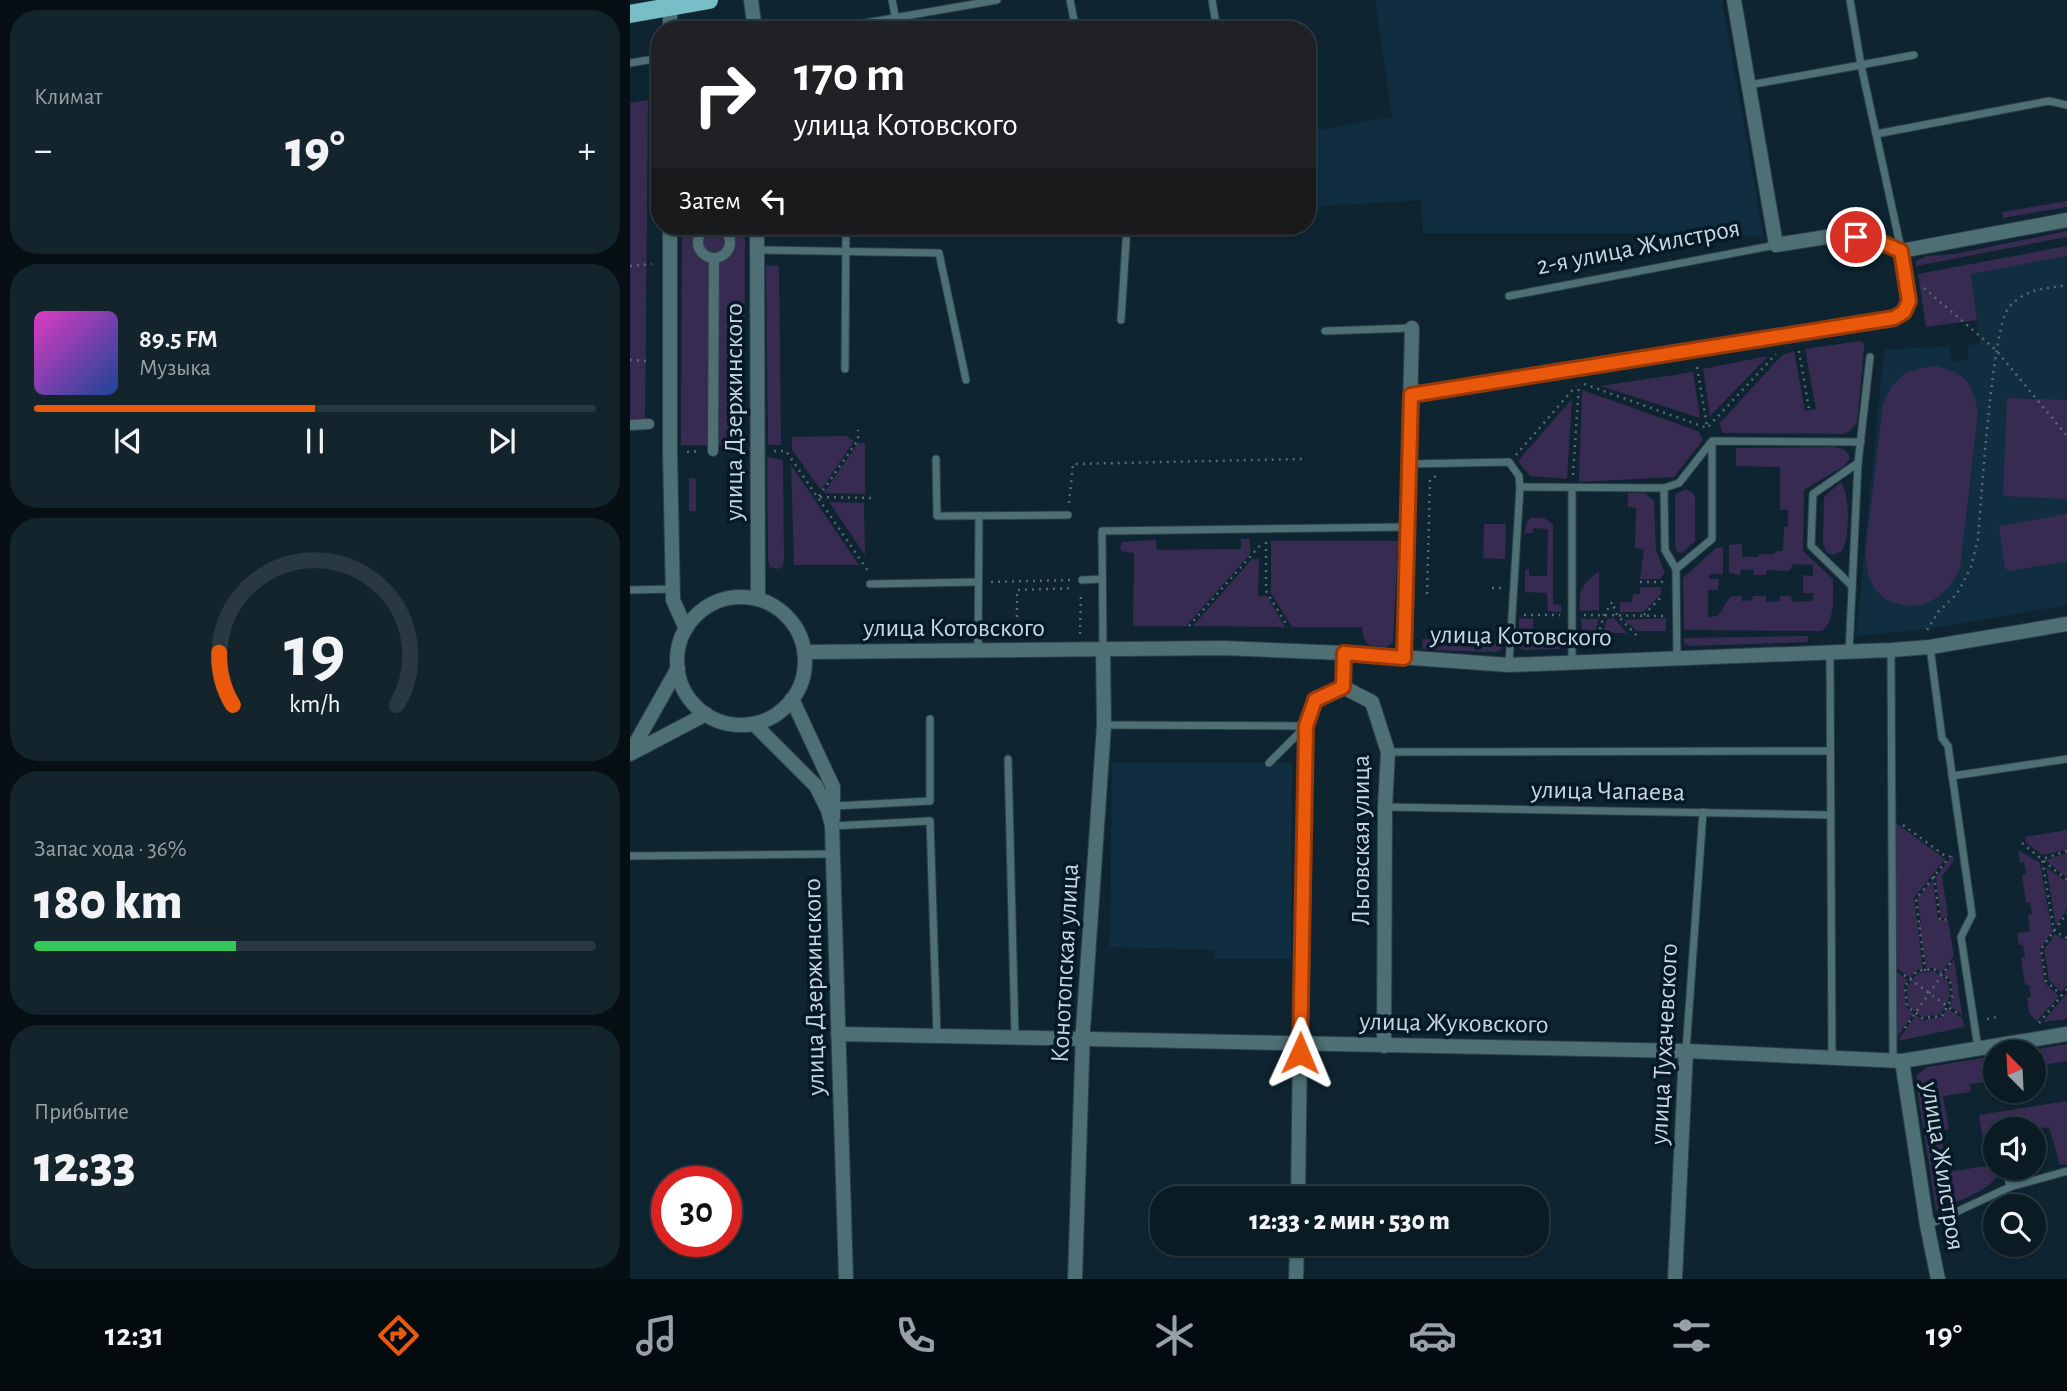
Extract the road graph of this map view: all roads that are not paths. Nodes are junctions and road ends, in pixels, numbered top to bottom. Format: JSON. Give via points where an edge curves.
{"nodes":[{"id":1,"x":709,"y":0,"type":"edge"},
{"id":2,"x":751,"y":0,"type":"edge"},
{"id":3,"x":892,"y":0,"type":"edge"},
{"id":4,"x":997,"y":0,"type":"edge"},
{"id":5,"x":1070,"y":0,"type":"edge"},
{"id":6,"x":1212,"y":0,"type":"edge"},
{"id":7,"x":1734,"y":0,"type":"edge"},
{"id":8,"x":1850,"y":0,"type":"edge"},
{"id":9,"x":670,"y":3,"type":"edge"},
{"id":10,"x":630,"y":14,"type":"edge"},
{"id":11,"x":895,"y":18,"type":"junction"},
{"id":12,"x":670,"y":21,"type":"edge"},
{"id":13,"x":754,"y":21,"type":"edge"},
{"id":14,"x":878,"y":21,"type":"edge"},
{"id":15,"x":896,"y":21,"type":"edge"},
{"id":16,"x":1074,"y":21,"type":"edge"},
{"id":17,"x":1216,"y":21,"type":"edge"},
{"id":18,"x":1914,"y":55,"type":"dead end"},
{"id":19,"x":651,"y":60,"type":"edge"},
{"id":20,"x":630,"y":63,"type":"edge"},
{"id":21,"x":1861,"y":65,"type":"junction"},
{"id":22,"x":1748,"y":85,"type":"junction"},
{"id":23,"x":2067,"y":105,"type":"edge"},
{"id":24,"x":1876,"y":134,"type":"junction"},
{"id":25,"x":2067,"y":220,"type":"edge"},
{"id":26,"x":670,"y":235,"type":"edge"},
{"id":27,"x":700,"y":235,"type":"edge"},
{"id":28,"x":728,"y":235,"type":"edge"},
{"id":29,"x":757,"y":235,"type":"edge"},
{"id":30,"x":846,"y":235,"type":"edge"},
{"id":31,"x":1126,"y":235,"type":"edge"},
{"id":32,"x":1776,"y":245,"type":"junction"},
{"id":33,"x":757,"y":250,"type":"junction"},
{"id":34,"x":1901,"y":251,"type":"junction"},
{"id":35,"x":846,"y":252,"type":"junction"},
{"id":36,"x":714,"y":258,"type":"junction"},
{"id":37,"x":1509,"y":296,"type":"dead end"},
{"id":38,"x":1121,"y":320,"type":"dead end"},
{"id":39,"x":1412,"y":328,"type":"joint"},
{"id":40,"x":1325,"y":331,"type":"dead end"},
{"id":41,"x":1870,"y":357,"type":"dead end"},
{"id":42,"x":845,"y":369,"type":"dead end"},
{"id":43,"x":966,"y":380,"type":"dead end"},
{"id":44,"x":1411,"y":395,"type":"junction"},
{"id":45,"x":649,"y":424,"type":"dead end"},
{"id":46,"x":630,"y":425,"type":"edge"},
{"id":47,"x":1712,"y":441,"type":"junction"},
{"id":48,"x":1861,"y":442,"type":"junction"},
{"id":49,"x":713,"y":451,"type":"dead end"},
{"id":50,"x":936,"y":459,"type":"dead end"},
{"id":51,"x":1857,"y":463,"type":"junction"},
{"id":52,"x":1409,"y":464,"type":"junction"},
{"id":53,"x":1520,"y":487,"type":"junction"},
{"id":54,"x":1572,"y":488,"type":"junction"},
{"id":55,"x":1664,"y":488,"type":"junction"},
{"id":56,"x":1068,"y":515,"type":"road end"},
{"id":57,"x":979,"y":516,"type":"junction"},
{"id":58,"x":1408,"y":527,"type":"junction"},
{"id":59,"x":1676,"y":569,"type":"junction"},
{"id":60,"x":1102,"y":579,"type":"junction"},
{"id":61,"x":1082,"y":580,"type":"road end"},
{"id":62,"x":978,"y":582,"type":"junction"},
{"id":63,"x":870,"y":584,"type":"dead end"},
{"id":64,"x":1853,"y":586,"type":"junction"},
{"id":65,"x":673,"y":589,"type":"junction"},
{"id":66,"x":630,"y":590,"type":"edge"},
{"id":67,"x":758,"y":599,"type":"junction"},
{"id":68,"x":2067,"y":624,"type":"edge"},
{"id":69,"x":686,"y":629,"type":"junction"},
{"id":70,"x":1928,"y":641,"type":"junction"},
{"id":71,"x":1891,"y":650,"type":"junction"},
{"id":72,"x":978,"y":651,"type":"junction"},
{"id":73,"x":1103,"y":651,"type":"junction"},
{"id":74,"x":804,"y":652,"type":"junction"},
{"id":75,"x":1344,"y":653,"type":"junction"},
{"id":76,"x":1849,"y":653,"type":"junction"},
{"id":77,"x":1830,"y":654,"type":"junction"},
{"id":78,"x":1404,"y":658,"type":"junction"},
{"id":79,"x":1677,"y":659,"type":"junction"},
{"id":80,"x":1572,"y":663,"type":"junction"},
{"id":81,"x":1509,"y":665,"type":"junction"},
{"id":82,"x":678,"y":668,"type":"junction"},
{"id":83,"x":1343,"y":687,"type":"junction"},
{"id":84,"x":792,"y":699,"type":"junction"},
{"id":85,"x":706,"y":714,"type":"junction"},
{"id":86,"x":930,"y":719,"type":"dead end"},
{"id":87,"x":754,"y":724,"type":"junction"},
{"id":88,"x":1104,"y":725,"type":"junction"},
{"id":89,"x":1306,"y":726,"type":"junction"},
{"id":90,"x":1830,"y":751,"type":"junction"},
{"id":91,"x":1388,"y":752,"type":"junction"},
{"id":92,"x":630,"y":753,"type":"edge"},
{"id":93,"x":1009,"y":759,"type":"dead end"},
{"id":94,"x":2067,"y":759,"type":"edge"},
{"id":95,"x":1269,"y":763,"type":"dead end"},
{"id":96,"x":1952,"y":776,"type":"junction"},
{"id":97,"x":1385,"y":807,"type":"junction"},
{"id":98,"x":831,"y":808,"type":"junction"},
{"id":99,"x":1703,"y":812,"type":"junction"},
{"id":100,"x":1830,"y":815,"type":"junction"},
{"id":101,"x":832,"y":826,"type":"junction"},
{"id":102,"x":834,"y":853,"type":"junction"},
{"id":103,"x":630,"y":856,"type":"edge"},
{"id":104,"x":838,"y":1034,"type":"junction"},
{"id":105,"x":2067,"y":1034,"type":"edge"},
{"id":106,"x":937,"y":1036,"type":"junction"},
{"id":107,"x":1015,"y":1038,"type":"junction"},
{"id":108,"x":1083,"y":1039,"type":"junction"},
{"id":109,"x":1300,"y":1044,"type":"junction"},
{"id":110,"x":1384,"y":1046,"type":"junction"},
{"id":111,"x":1978,"y":1048,"type":"junction"},
{"id":112,"x":1686,"y":1051,"type":"junction"},
{"id":113,"x":1832,"y":1057,"type":"junction"},
{"id":114,"x":1898,"y":1061,"type":"junction"},
{"id":115,"x":2067,"y":1171,"type":"edge"},
{"id":116,"x":2009,"y":1180,"type":"edge"},
{"id":117,"x":1297,"y":1186,"type":"edge"},
{"id":118,"x":2010,"y":1187,"type":"junction"},
{"id":119,"x":1927,"y":1225,"type":"junction"},
{"id":120,"x":1297,"y":1256,"type":"edge"},
{"id":121,"x":846,"y":1279,"type":"edge"},
{"id":122,"x":1076,"y":1279,"type":"edge"},
{"id":123,"x":1296,"y":1279,"type":"edge"},
{"id":124,"x":1675,"y":1279,"type":"edge"},
{"id":125,"x":1938,"y":1279,"type":"edge"}],
"edges":[{"from":1,"to":9,"type":"main road"},
{"from":2,"to":13,"type":"street"},
{"from":3,"to":11,"type":"lane"},
{"from":4,"to":11,"type":"lane"},
{"from":5,"to":16,"type":"lane"},
{"from":6,"to":17,"type":"lane"},
{"from":7,"to":22,"type":"street"},
{"from":8,"to":21,"type":"lane"},
{"from":9,"to":10,"type":"main road"},
{"from":9,"to":12,"type":"street"},
{"from":11,"to":14,"type":"lane"},
{"from":11,"to":15,"type":"lane"},
{"from":18,"to":21,"type":"lane"},
{"from":19,"to":20,"type":"lane"},
{"from":21,"to":22,"type":"lane"},
{"from":21,"to":24,"type":"lane"},
{"from":22,"to":32,"type":"street"},
{"from":23,"to":24,"type":"lane","via":[[2049,101]]},
{"from":24,"to":34,"type":"lane"},
{"from":25,"to":34,"type":"street"},
{"from":26,"to":65,"type":"street"},
{"from":27,"to":36,"type":"street","via":[[697,243],[703,254]]},
{"from":28,"to":36,"type":"street","via":[[725,254]]},
{"from":29,"to":33,"type":"street","name":"улица Дзержинского"},
{"from":30,"to":35,"type":"lane"},
{"from":31,"to":38,"type":"lane"},
{"from":32,"to":34,"type":"street","via":[[1839,235],[1873,239]]},
{"from":32,"to":37,"type":"lane","name":"2-я улица Жилстроя"},
{"from":33,"to":35,"type":"lane"},
{"from":33,"to":67,"type":"street","name":"улица Дзержинского"},
{"from":34,"to":44,"type":"street","via":[[1909,301],[1904,312],[1894,318]]},
{"from":35,"to":42,"type":"lane"},
{"from":35,"to":43,"type":"lane","via":[[939,253]]},
{"from":36,"to":49,"type":"street"},
{"from":39,"to":40,"type":"lane"},
{"from":39,"to":44,"type":"street"},
{"from":41,"to":48,"type":"lane"},
{"from":44,"to":52,"type":"street"},
{"from":45,"to":46,"type":"street"},
{"from":47,"to":48,"type":"lane"},
{"from":47,"to":55,"type":"lane","via":[[1679,483]]},
{"from":47,"to":59,"type":"lane","via":[[1712,539]]},
{"from":48,"to":51,"type":"lane"},
{"from":50,"to":57,"type":"lane","via":[[937,516]]},
{"from":51,"to":64,"type":"lane"},
{"from":51,"to":64,"type":"lane","via":[[1813,494],[1811,546]]},
{"from":52,"to":53,"type":"lane","via":[[1509,463],[1519,476]]},
{"from":52,"to":58,"type":"street"},
{"from":53,"to":54,"type":"lane"},
{"from":53,"to":81,"type":"lane"},
{"from":54,"to":55,"type":"lane"},
{"from":54,"to":80,"type":"lane"},
{"from":55,"to":59,"type":"lane","via":[[1665,550]]},
{"from":56,"to":57,"type":"lane"},
{"from":57,"to":62,"type":"lane"},
{"from":58,"to":60,"type":"lane","via":[[1102,531]]},
{"from":58,"to":78,"type":"street"},
{"from":59,"to":79,"type":"lane"},
{"from":60,"to":61,"type":"lane"},
{"from":60,"to":73,"type":"lane"},
{"from":62,"to":63,"type":"lane"},
{"from":62,"to":72,"type":"lane"},
{"from":64,"to":76,"type":"lane"},
{"from":65,"to":66,"type":"lane"},
{"from":65,"to":69,"type":"street"},
{"from":67,"to":69,"type":"street","via":[[716,602]]},
{"from":67,"to":74,"type":"street","via":[[793,622]]},
{"from":68,"to":70,"type":"street","name":"улица Котовского"},
{"from":69,"to":82,"type":"street"},
{"from":70,"to":71,"type":"street","name":"улица Котовского"},
{"from":70,"to":96,"type":"lane"},
{"from":71,"to":76,"type":"street","name":"улица Котовского"},
{"from":71,"to":114,"type":"lane","via":[[1893,1045]]},
{"from":72,"to":73,"type":"street","name":"улица Котовского"},
{"from":72,"to":74,"type":"street","name":"улица Котовского"},
{"from":73,"to":75,"type":"street","name":"улица Котовского","via":[[1223,648]]},
{"from":73,"to":88,"type":"street","name":"Конотопская улица"},
{"from":74,"to":84,"type":"street","via":[[801,684]]},
{"from":75,"to":78,"type":"street","name":"улица Котовского"},
{"from":75,"to":83,"type":"street"},
{"from":76,"to":77,"type":"street","name":"улица Котовского"},
{"from":77,"to":79,"type":"street","name":"улица Котовского"},
{"from":77,"to":90,"type":"lane"},
{"from":78,"to":81,"type":"street","name":"улица Котовского"},
{"from":79,"to":80,"type":"street","name":"улица Котовского"},
{"from":80,"to":81,"type":"street","name":"улица Котовского"},
{"from":82,"to":85,"type":"street","via":[[683,688]]},
{"from":82,"to":92,"type":"street"},
{"from":83,"to":89,"type":"lane","via":[[1315,700]]},
{"from":83,"to":91,"type":"street","name":"Льговская улица","via":[[1372,702]]},
{"from":84,"to":87,"type":"street","via":[[774,716]]},
{"from":84,"to":98,"type":"street","via":[[833,787]]},
{"from":85,"to":87,"type":"street","via":[[732,724]]},
{"from":85,"to":92,"type":"street"},
{"from":86,"to":98,"type":"lane","via":[[930,801]]},
{"from":87,"to":98,"type":"street","name":"улица Дзержинского","via":[[816,786]]},
{"from":88,"to":89,"type":"lane"},
{"from":88,"to":108,"type":"street","name":"Конотопская улица"},
{"from":89,"to":95,"type":"lane"},
{"from":89,"to":109,"type":"lane"},
{"from":90,"to":91,"type":"lane"},
{"from":90,"to":100,"type":"lane"},
{"from":91,"to":97,"type":"street","name":"Льговская улица"},
{"from":93,"to":107,"type":"lane"},
{"from":94,"to":96,"type":"lane"},
{"from":96,"to":111,"type":"lane","via":[[1972,915],[1961,937]]},
{"from":97,"to":99,"type":"lane","name":"улица Чапаева"},
{"from":97,"to":110,"type":"street","name":"Льговская улица"},
{"from":98,"to":101,"type":"street","name":"улица Дзержинского"},
{"from":99,"to":100,"type":"lane","name":"улица Чапаева"},
{"from":99,"to":112,"type":"lane","name":"улица Тухачевского"},
{"from":100,"to":113,"type":"lane"},
{"from":101,"to":102,"type":"street","name":"улица Дзержинского"},
{"from":101,"to":106,"type":"lane","via":[[930,821]]},
{"from":102,"to":103,"type":"lane"},
{"from":102,"to":104,"type":"street","name":"улица Дзержинского"},
{"from":104,"to":106,"type":"street","name":"улица Жуковского"},
{"from":104,"to":121,"type":"street","name":"улица Дзержинского"},
{"from":105,"to":111,"type":"street","name":"улица Жуковского"},
{"from":106,"to":107,"type":"street","name":"улица Жуковского"},
{"from":107,"to":108,"type":"street","name":"улица Жуковского"},
{"from":108,"to":109,"type":"street","name":"улица Жуковского"},
{"from":108,"to":122,"type":"street","name":"Конотопская улица"},
{"from":109,"to":110,"type":"street","name":"улица Жуковского"},
{"from":109,"to":117,"type":"street"},
{"from":110,"to":112,"type":"street","name":"улица Жуковского"},
{"from":111,"to":114,"type":"street","name":"улица Жуковского"},
{"from":112,"to":113,"type":"street","name":"улица Жуковского"},
{"from":112,"to":124,"type":"street","name":"улица Тухачевского"},
{"from":113,"to":114,"type":"street","name":"улица Жуковского"},
{"from":114,"to":119,"type":"street","name":"улица Жилстроя"},
{"from":115,"to":118,"type":"lane"},
{"from":116,"to":118,"type":"lane"},
{"from":118,"to":119,"type":"lane"},
{"from":119,"to":125,"type":"street","name":"улица Жилстроя"},
{"from":120,"to":123,"type":"street"}]}
